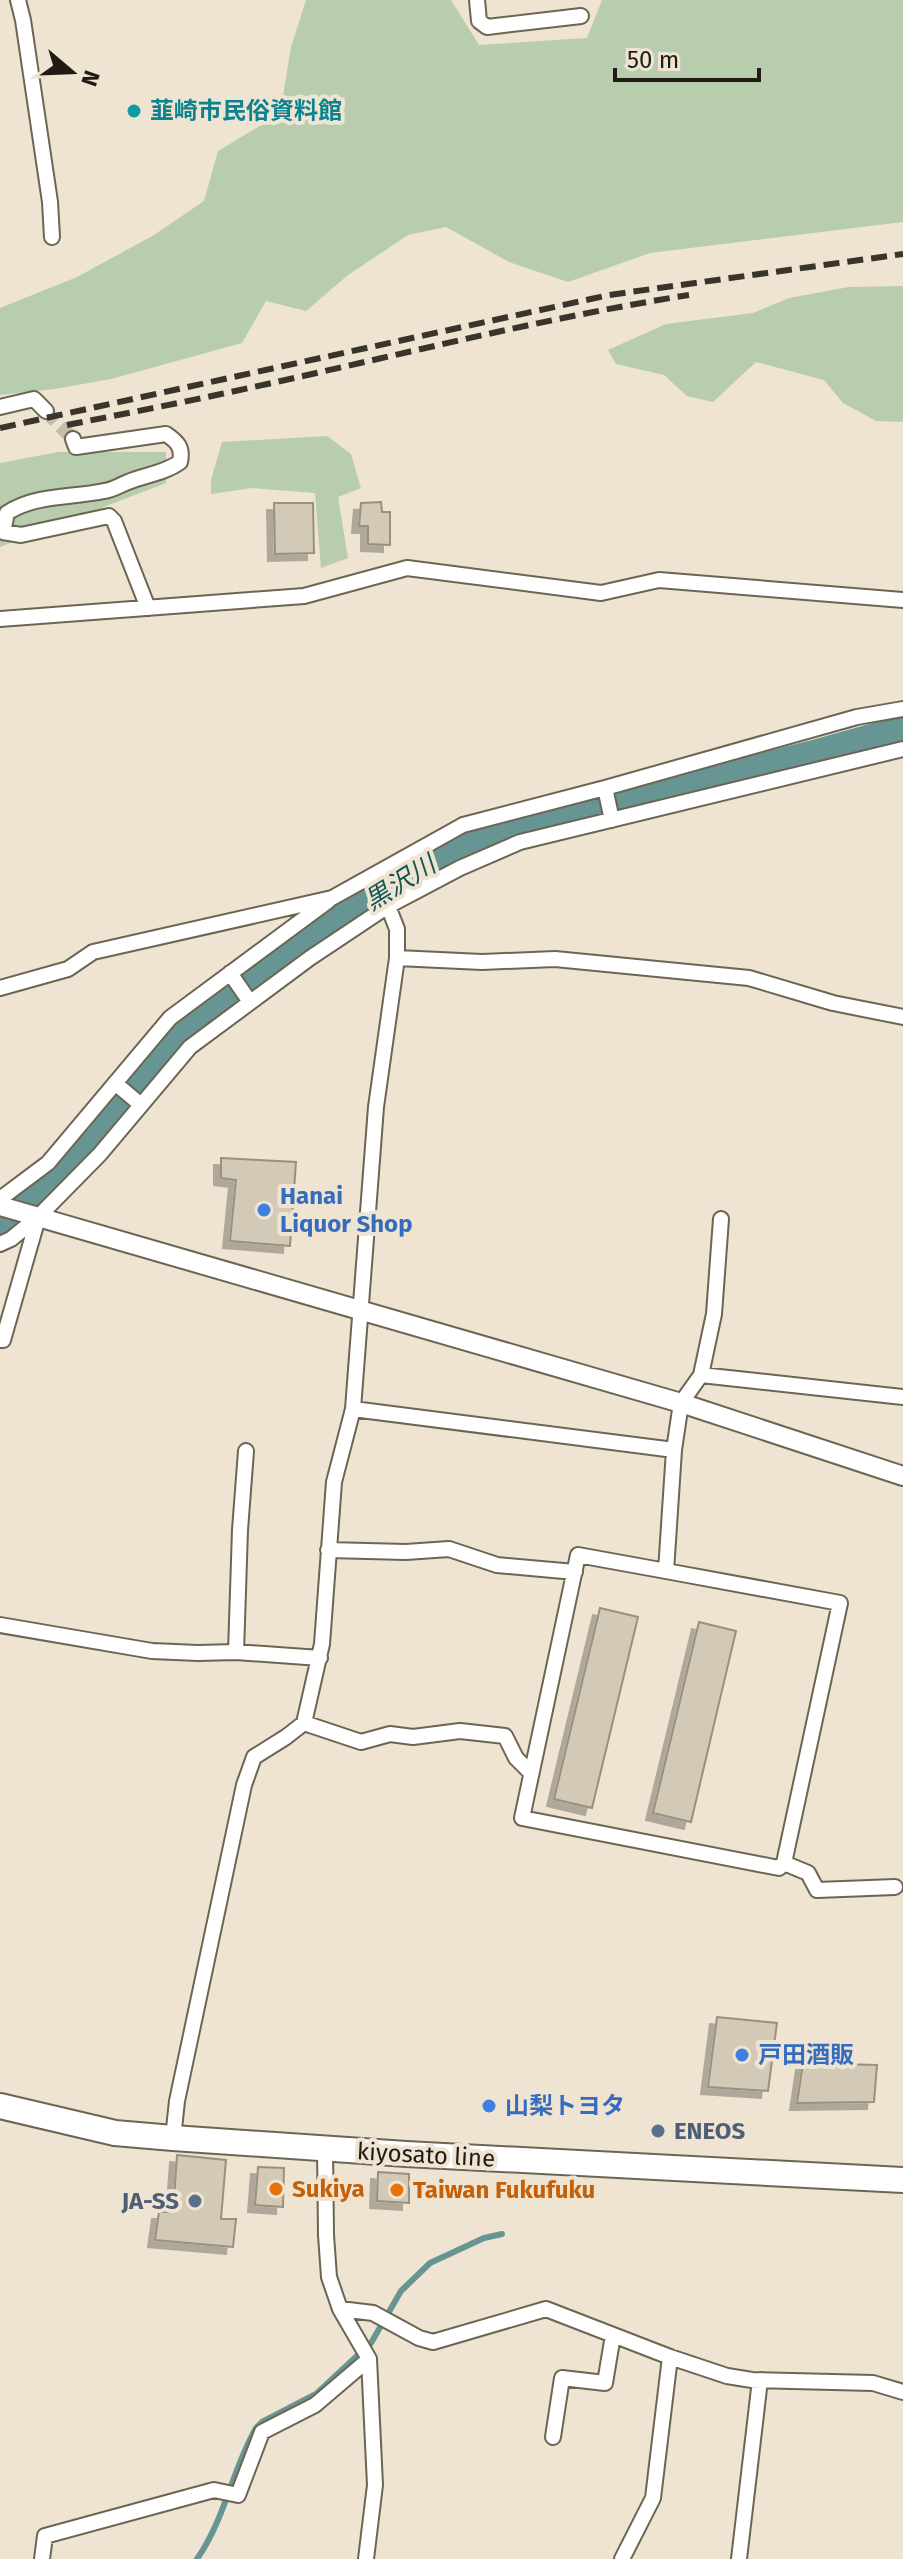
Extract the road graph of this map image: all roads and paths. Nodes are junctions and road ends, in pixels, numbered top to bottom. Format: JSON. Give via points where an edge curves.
{"nodes":[{"id":1,"x":18,"y":0,"type":"edge"},
{"id":2,"x":477,"y":0,"type":"edge"},
{"id":3,"x":581,"y":16,"type":"dead end"},
{"id":4,"x":52,"y":237,"type":"dead end"},
{"id":5,"x":0,"y":407,"type":"edge"},
{"id":6,"x":46,"y":411,"type":"tunnel mouth"},
{"id":7,"x":73,"y":439,"type":"tunnel mouth"},
{"id":8,"x":903,"y":600,"type":"edge"},
{"id":9,"x":148,"y":608,"type":"junction"},
{"id":10,"x":0,"y":619,"type":"edge"},
{"id":11,"x":903,"y":709,"type":"edge"},
{"id":12,"x":903,"y":749,"type":"edge"},
{"id":13,"x":605,"y":792,"type":"junction"},
{"id":14,"x":612,"y":818,"type":"junction"},
{"id":15,"x":371,"y":882,"type":"junction"},
{"id":16,"x":332,"y":898,"type":"junction"},
{"id":17,"x":386,"y":903,"type":"junction"},
{"id":18,"x":397,"y":958,"type":"junction"},
{"id":19,"x":230,"y":973,"type":"junction"},
{"id":20,"x":0,"y":988,"type":"edge"},
{"id":21,"x":250,"y":1002,"type":"junction"},
{"id":22,"x":903,"y":1017,"type":"edge"},
{"id":23,"x":118,"y":1085,"type":"junction"},
{"id":24,"x":139,"y":1103,"type":"junction"},
{"id":25,"x":0,"y":1199,"type":"edge"},
{"id":26,"x":0,"y":1206,"type":"edge"},
{"id":27,"x":38,"y":1217,"type":"junction"},
{"id":28,"x":721,"y":1219,"type":"dead end"},
{"id":29,"x":0,"y":1244,"type":"edge"},
{"id":30,"x":362,"y":1311,"type":"junction"},
{"id":31,"x":0,"y":1340,"type":"edge"},
{"id":32,"x":701,"y":1375,"type":"junction"},
{"id":33,"x":903,"y":1397,"type":"edge"},
{"id":34,"x":681,"y":1403,"type":"junction"},
{"id":35,"x":353,"y":1409,"type":"junction"},
{"id":36,"x":674,"y":1450,"type":"junction"},
{"id":37,"x":246,"y":1451,"type":"dead end"},
{"id":38,"x":903,"y":1476,"type":"edge"},
{"id":39,"x":328,"y":1550,"type":"junction"},
{"id":40,"x":666,"y":1571,"type":"junction"},
{"id":41,"x":575,"y":1572,"type":"junction"},
{"id":42,"x":0,"y":1625,"type":"edge"},
{"id":43,"x":236,"y":1652,"type":"junction"},
{"id":44,"x":320,"y":1658,"type":"junction"},
{"id":45,"x":304,"y":1723,"type":"junction"},
{"id":46,"x":531,"y":1773,"type":"junction"},
{"id":47,"x":784,"y":1863,"type":"junction"},
{"id":48,"x":895,"y":1887,"type":"dead end"},
{"id":49,"x":0,"y":2106,"type":"edge"},
{"id":50,"x":173,"y":2138,"type":"junction"},
{"id":51,"x":325,"y":2148,"type":"junction"},
{"id":52,"x":903,"y":2180,"type":"edge"},
{"id":53,"x":340,"y":2309,"type":"junction"},
{"id":54,"x":613,"y":2335,"type":"junction"},
{"id":55,"x":670,"y":2357,"type":"junction"},
{"id":56,"x":369,"y":2359,"type":"junction"},
{"id":57,"x":760,"y":2380,"type":"junction"},
{"id":58,"x":903,"y":2392,"type":"edge"},
{"id":59,"x":553,"y":2437,"type":"dead end"},
{"id":60,"x":42,"y":2559,"type":"edge"},
{"id":61,"x":366,"y":2559,"type":"edge"},
{"id":62,"x":622,"y":2559,"type":"edge"},
{"id":63,"x":739,"y":2559,"type":"edge"}],
"edges":[{"from":1,"to":4,"type":"street"},
{"from":2,"to":3,"type":"street","via":[[479,21],[487,27]]},
{"from":5,"to":6,"type":"street","via":[[34,399]]},
{"from":7,"to":9,"type":"street","via":[[76,447],[166,434],[178,442],[182,453],[172,468],[108,491],[38,499],[16,507],[7,513],[3,532],[21,535],[109,516]]},
{"from":8,"to":9,"type":"street","via":[[659,580],[601,593],[407,568],[304,596]]},
{"from":9,"to":10,"type":"street"},
{"from":11,"to":13,"type":"street","via":[[857,717]]},
{"from":12,"to":14,"type":"street"},
{"from":13,"to":14,"type":"street"},
{"from":13,"to":15,"type":"street","via":[[463,825]]},
{"from":14,"to":17,"type":"street","via":[[520,842]]},
{"from":15,"to":16,"type":"street"},
{"from":15,"to":17,"type":"street"},
{"from":16,"to":19,"type":"street"},
{"from":16,"to":20,"type":"street","via":[[93,952],[68,969]]},
{"from":17,"to":18,"type":"street","via":[[397,929]]},
{"from":17,"to":21,"type":"street"},
{"from":18,"to":22,"type":"street","via":[[555,959],[749,978]]},
{"from":18,"to":30,"type":"street","via":[[376,1107]]},
{"from":19,"to":21,"type":"street"},
{"from":19,"to":23,"type":"street","via":[[170,1018]]},
{"from":21,"to":24,"type":"street","via":[[190,1047]]},
{"from":23,"to":24,"type":"street"},
{"from":23,"to":25,"type":"street","via":[[48,1163]]},
{"from":24,"to":27,"type":"street","via":[[100,1154]]},
{"from":26,"to":27,"type":"street"},
{"from":27,"to":29,"type":"street"},
{"from":27,"to":30,"type":"street"},
{"from":27,"to":31,"type":"street"},
{"from":28,"to":32,"type":"street","via":[[714,1314]]},
{"from":30,"to":34,"type":"street"},
{"from":30,"to":35,"type":"street"},
{"from":32,"to":33,"type":"street"},
{"from":32,"to":34,"type":"street"},
{"from":34,"to":36,"type":"street"},
{"from":34,"to":38,"type":"street"},
{"from":35,"to":36,"type":"street"},
{"from":35,"to":39,"type":"street","via":[[334,1482]]},
{"from":36,"to":40,"type":"street"},
{"from":37,"to":43,"type":"street"},
{"from":39,"to":41,"type":"street","via":[[449,1549],[497,1565]]},
{"from":39,"to":44,"type":"street"},
{"from":40,"to":41,"type":"street","via":[[578,1555]]},
{"from":40,"to":47,"type":"street","via":[[840,1603]]},
{"from":41,"to":46,"type":"street"},
{"from":42,"to":43,"type":"street","via":[[152,1651]]},
{"from":43,"to":44,"type":"street"},
{"from":44,"to":45,"type":"street"},
{"from":45,"to":46,"type":"street","via":[[361,1742],[390,1734],[460,1731],[505,1736]]},
{"from":45,"to":50,"type":"street","via":[[254,1757],[244,1785]]},
{"from":46,"to":47,"type":"street","via":[[522,1818],[779,1868]]},
{"from":47,"to":48,"type":"street","via":[[808,1873],[817,1890]]},
{"from":49,"to":50,"type":"highway","name":"kiyosato line","via":[[115,2133]]},
{"from":50,"to":51,"type":"highway","name":"kiyosato line"},
{"from":51,"to":52,"type":"highway","name":"kiyosato line"},
{"from":51,"to":53,"type":"street","via":[[329,2277]]},
{"from":53,"to":54,"type":"street","via":[[373,2313],[433,2342],[546,2309]]},
{"from":53,"to":56,"type":"street"},
{"from":54,"to":55,"type":"street"},
{"from":54,"to":59,"type":"street","via":[[605,2383],[562,2378]]},
{"from":55,"to":57,"type":"street","via":[[727,2376]]},
{"from":55,"to":62,"type":"street","via":[[653,2498]]},
{"from":56,"to":60,"type":"street","via":[[315,2405],[262,2432],[238,2495],[214,2490],[45,2536]]},
{"from":56,"to":61,"type":"street","via":[[375,2485]]},
{"from":57,"to":58,"type":"street","via":[[873,2383]]},
{"from":57,"to":63,"type":"street"}]}
